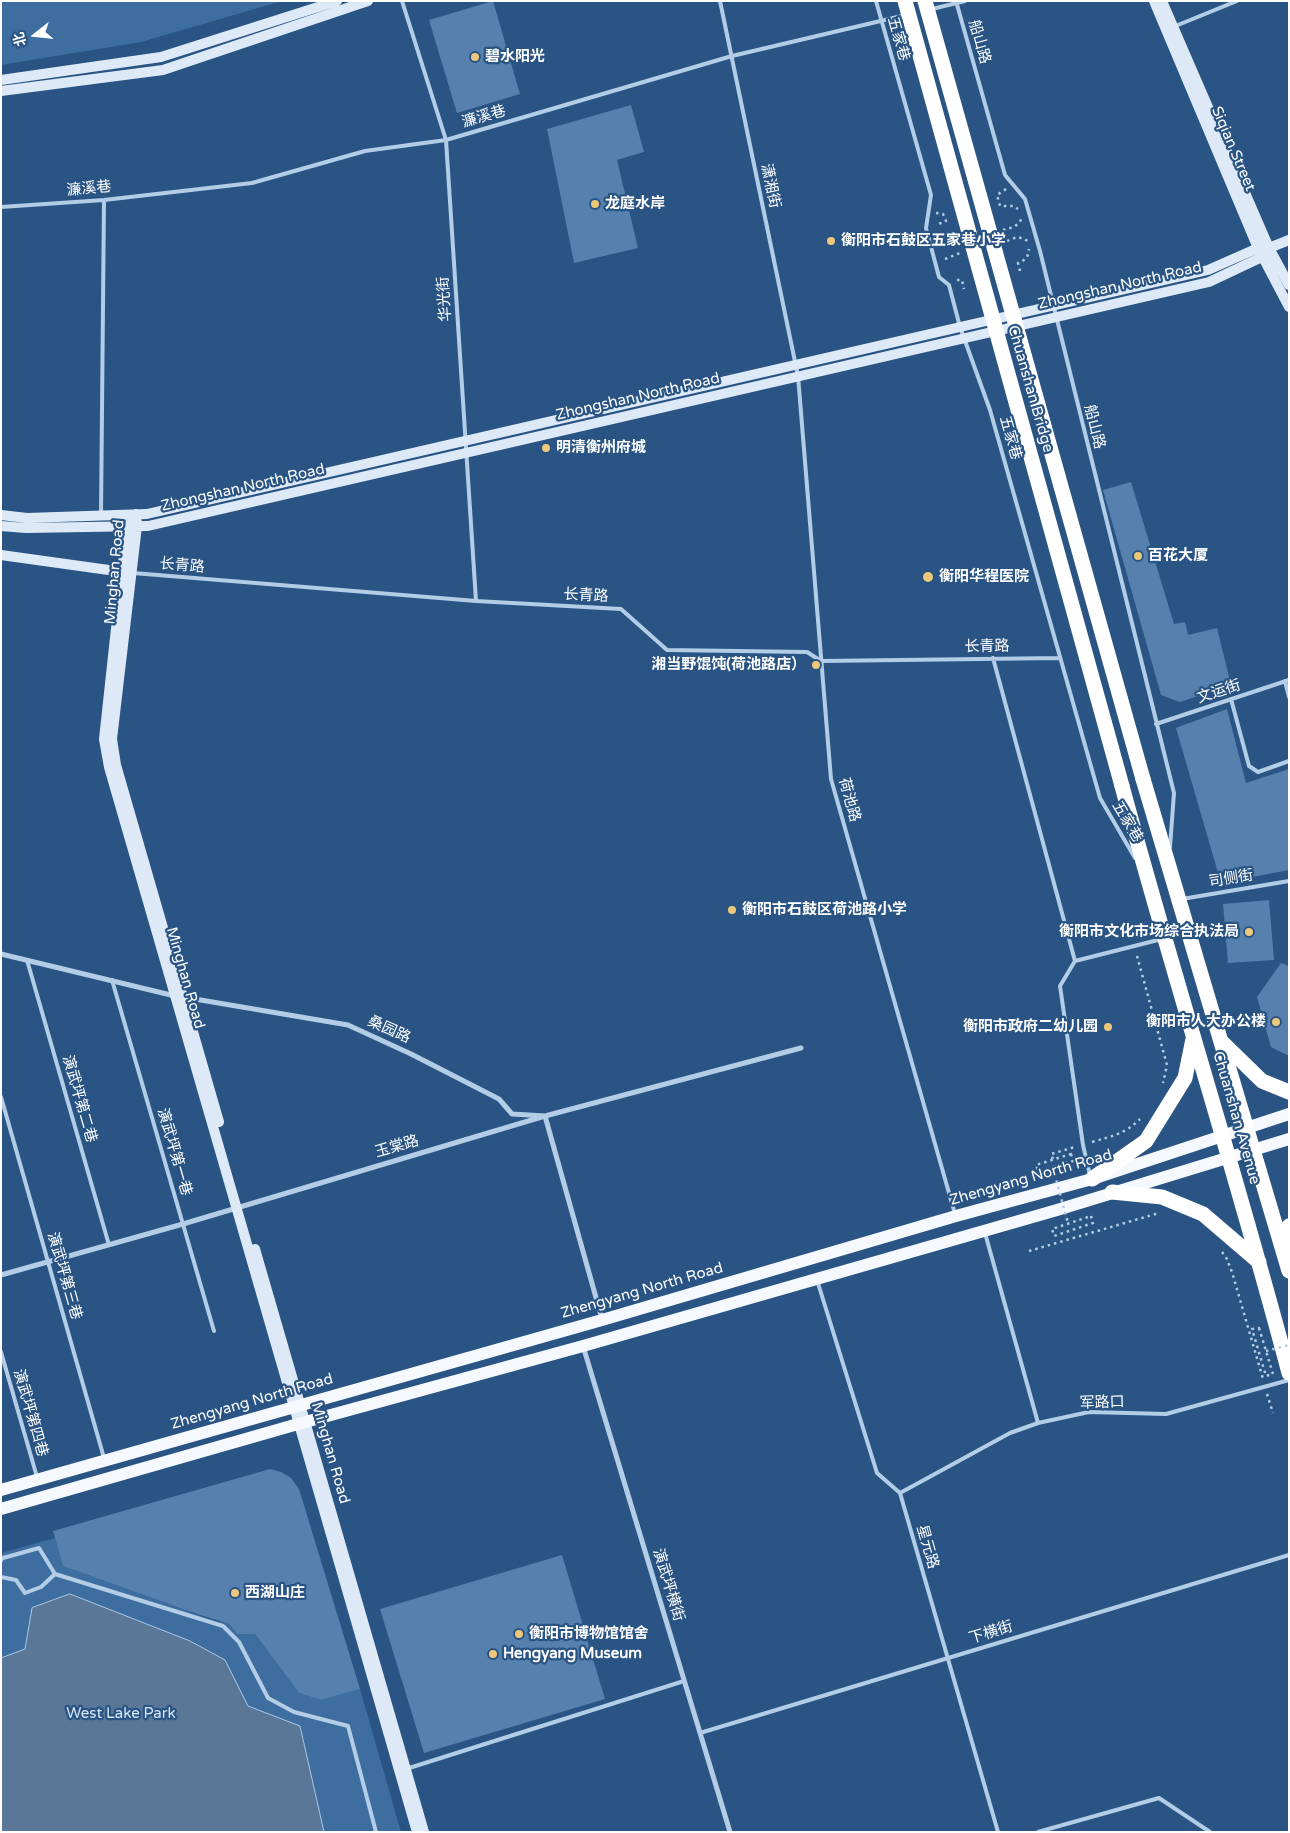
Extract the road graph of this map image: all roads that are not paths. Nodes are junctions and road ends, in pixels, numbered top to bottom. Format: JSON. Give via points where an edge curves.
{"nodes":[{"id":1,"x":337,"y":1,"type":"edge"},
{"id":2,"x":368,"y":1,"type":"edge"},
{"id":3,"x":402,"y":1,"type":"edge"},
{"id":4,"x":720,"y":1,"type":"edge"},
{"id":5,"x":876,"y":1,"type":"edge"},
{"id":6,"x":965,"y":1,"type":"edge"},
{"id":7,"x":1154,"y":1,"type":"edge"},
{"id":8,"x":1162,"y":1,"type":"edge"},
{"id":9,"x":1237,"y":1,"type":"edge"},
{"id":10,"x":956,"y":2,"type":"edge"},
{"id":11,"x":922,"y":7,"type":"edge"},
{"id":12,"x":907,"y":8,"type":"edge"},
{"id":13,"x":881,"y":21,"type":"junction"},
{"id":14,"x":1170,"y":28,"type":"junction"},
{"id":15,"x":732,"y":56,"type":"junction"},
{"id":16,"x":1,"y":80,"type":"edge"},
{"id":17,"x":1,"y":91,"type":"edge"},
{"id":18,"x":446,"y":140,"type":"junction"},
{"id":19,"x":104,"y":200,"type":"junction"},
{"id":20,"x":1,"y":207,"type":"edge"},
{"id":21,"x":1289,"y":240,"type":"edge"},
{"id":22,"x":1270,"y":248,"type":"junction"},
{"id":23,"x":1260,"y":252,"type":"junction"},
{"id":24,"x":1289,"y":285,"type":"edge"},
{"id":25,"x":1053,"y":306,"type":"junction"},
{"id":26,"x":1289,"y":307,"type":"edge"},
{"id":27,"x":1056,"y":317,"type":"junction"},
{"id":28,"x":960,"y":327,"type":"junction"},
{"id":29,"x":964,"y":338,"type":"junction"},
{"id":30,"x":796,"y":365,"type":"junction"},
{"id":31,"x":798,"y":376,"type":"junction"},
{"id":32,"x":466,"y":441,"type":"junction"},
{"id":33,"x":466,"y":452,"type":"junction"},
{"id":34,"x":136,"y":514,"type":"junction"},
{"id":35,"x":1,"y":515,"type":"edge"},
{"id":36,"x":101,"y":515,"type":"junction"},
{"id":37,"x":1,"y":526,"type":"edge"},
{"id":38,"x":132,"y":527,"type":"junction"},
{"id":39,"x":1,"y":556,"type":"edge"},
{"id":40,"x":127,"y":573,"type":"junction"},
{"id":41,"x":476,"y":601,"type":"junction"},
{"id":42,"x":993,"y":658,"type":"junction"},
{"id":43,"x":1060,"y":658,"type":"junction"},
{"id":44,"x":821,"y":661,"type":"junction"},
{"id":45,"x":1287,"y":681,"type":"edge"},
{"id":46,"x":1289,"y":697,"type":"edge"},
{"id":47,"x":1231,"y":700,"type":"junction"},
{"id":48,"x":1156,"y":724,"type":"junction"},
{"id":49,"x":1289,"y":761,"type":"edge"},
{"id":50,"x":1142,"y":779,"type":"joint"},
{"id":51,"x":1122,"y":786,"type":"joint"},
{"id":52,"x":1168,"y":869,"type":"junction"},
{"id":53,"x":1146,"y":877,"type":"junction"},
{"id":54,"x":1289,"y":881,"type":"edge"},
{"id":55,"x":1177,"y":900,"type":"junction"},
{"id":56,"x":1165,"y":938,"type":"junction"},
{"id":57,"x":1,"y":954,"type":"edge"},
{"id":58,"x":27,"y":960,"type":"junction"},
{"id":59,"x":1075,"y":961,"type":"junction"},
{"id":60,"x":112,"y":980,"type":"junction"},
{"id":61,"x":179,"y":996,"type":"junction"},
{"id":62,"x":1194,"y":1035,"type":"junction"},
{"id":63,"x":1219,"y":1039,"type":"junction"},
{"id":64,"x":801,"y":1048,"type":"dead end"},
{"id":65,"x":1289,"y":1092,"type":"edge"},
{"id":66,"x":1,"y":1097,"type":"edge"},
{"id":67,"x":1289,"y":1114,"type":"edge"},
{"id":68,"x":545,"y":1116,"type":"junction"},
{"id":69,"x":1247,"y":1129,"type":"junction"},
{"id":70,"x":1223,"y":1136,"type":"junction"},
{"id":71,"x":1289,"y":1139,"type":"edge"},
{"id":72,"x":1253,"y":1151,"type":"junction"},
{"id":73,"x":1229,"y":1158,"type":"junction"},
{"id":74,"x":1092,"y":1179,"type":"junction"},
{"id":75,"x":1112,"y":1192,"type":"junction"},
{"id":76,"x":240,"y":1206,"type":"junction"},
{"id":77,"x":956,"y":1216,"type":"junction"},
{"id":78,"x":183,"y":1224,"type":"junction"},
{"id":79,"x":1289,"y":1226,"type":"edge"},
{"id":80,"x":984,"y":1230,"type":"junction"},
{"id":81,"x":109,"y":1245,"type":"junction"},
{"id":82,"x":1283,"y":1252,"type":"junction"},
{"id":83,"x":48,"y":1262,"type":"junction"},
{"id":84,"x":1259,"y":1262,"type":"junction"},
{"id":85,"x":1289,"y":1272,"type":"edge"},
{"id":86,"x":1,"y":1276,"type":"edge"},
{"id":87,"x":816,"y":1279,"type":"junction"},
{"id":88,"x":602,"y":1320,"type":"junction"},
{"id":89,"x":214,"y":1331,"type":"dead end"},
{"id":90,"x":583,"y":1346,"type":"junction"},
{"id":91,"x":1,"y":1352,"type":"edge"},
{"id":92,"x":1289,"y":1373,"type":"edge"},
{"id":93,"x":1289,"y":1380,"type":"edge"},
{"id":94,"x":297,"y":1406,"type":"junction"},
{"id":95,"x":302,"y":1423,"type":"junction"},
{"id":96,"x":1038,"y":1423,"type":"junction"},
{"id":97,"x":105,"y":1461,"type":"junction"},
{"id":98,"x":38,"y":1480,"type":"junction"},
{"id":99,"x":1,"y":1490,"type":"edge"},
{"id":100,"x":900,"y":1493,"type":"junction"},
{"id":101,"x":1,"y":1509,"type":"edge"},
{"id":102,"x":1289,"y":1555,"type":"edge"},
{"id":103,"x":1,"y":1560,"type":"edge"},
{"id":104,"x":56,"y":1574,"type":"junction"},
{"id":105,"x":1,"y":1577,"type":"edge"},
{"id":106,"x":948,"y":1658,"type":"junction"},
{"id":107,"x":684,"y":1681,"type":"junction"},
{"id":108,"x":700,"y":1733,"type":"junction"},
{"id":109,"x":406,"y":1770,"type":"junction"},
{"id":110,"x":376,"y":1832,"type":"edge"},
{"id":111,"x":417,"y":1832,"type":"edge"},
{"id":112,"x":424,"y":1832,"type":"edge"},
{"id":113,"x":730,"y":1832,"type":"edge"},
{"id":114,"x":998,"y":1832,"type":"edge"},
{"id":115,"x":1038,"y":1832,"type":"edge"},
{"id":116,"x":1210,"y":1832,"type":"edge"}],
"edges":[{"from":1,"to":16,"type":"main road","via":[[162,57]]},
{"from":2,"to":17,"type":"main road","via":[[163,70]]},
{"from":3,"to":18,"type":"lane","name":"华光街"},
{"from":4,"to":15,"type":"lane","name":"潇湘街"},
{"from":5,"to":13,"type":"lane","name":"五家巷"},
{"from":6,"to":10,"type":"lane"},
{"from":7,"to":14,"type":"main road","name":"Siqian Street"},
{"from":8,"to":14,"type":"main road","name":"Siqian Street"},
{"from":9,"to":14,"type":"lane"},
{"from":10,"to":11,"type":"lane"},
{"from":10,"to":25,"type":"lane","name":"船山路","via":[[1005,176],[1025,199]]},
{"from":11,"to":50,"type":"highway","name":"Chuanshan Bridge","bridge":true},
{"from":12,"to":13,"type":"lane","name":"濂溪巷"},
{"from":12,"to":51,"type":"highway","name":"Chuanshan Bridge","bridge":true},
{"from":13,"to":15,"type":"lane","name":"濂溪巷"},
{"from":13,"to":28,"type":"lane","name":"五家巷","via":[[931,195],[926,228],[939,277],[949,285]]},
{"from":14,"to":22,"type":"main road","name":"Siqian Street"},
{"from":14,"to":23,"type":"main road","name":"Siqian Street"},
{"from":15,"to":18,"type":"lane","name":"濂溪巷"},
{"from":15,"to":30,"type":"lane","name":"潇湘街"},
{"from":18,"to":19,"type":"lane","name":"濂溪巷","via":[[365,152],[252,182]]},
{"from":18,"to":32,"type":"lane","name":"华光街"},
{"from":19,"to":20,"type":"lane","name":"濂溪巷"},
{"from":19,"to":36,"type":"lane"},
{"from":21,"to":22,"type":"main road","name":"Zhongshan North Road"},
{"from":22,"to":23,"type":"main road","name":"Zhongshan North Road"},
{"from":22,"to":24,"type":"main road","name":"Siqian Street"},
{"from":23,"to":25,"type":"main road","name":"Zhongshan North Road","via":[[1208,270]]},
{"from":23,"to":26,"type":"main road","name":"Siqian Street"},
{"from":23,"to":27,"type":"main road","name":"Zhongshan North Road","via":[[1209,282]]},
{"from":25,"to":27,"type":"lane","name":"船山路"},
{"from":25,"to":28,"type":"main road","name":"Zhongshan North Road"},
{"from":27,"to":29,"type":"main road","name":"Zhongshan North Road"},
{"from":27,"to":48,"type":"lane","name":"船山路"},
{"from":28,"to":29,"type":"lane","name":"五家巷"},
{"from":28,"to":30,"type":"main road","name":"Zhongshan North Road"},
{"from":29,"to":31,"type":"main road","name":"Zhongshan North Road"},
{"from":29,"to":43,"type":"lane","name":"五家巷","via":[[990,410]]},
{"from":30,"to":31,"type":"lane","name":"潇湘街"},
{"from":30,"to":32,"type":"main road","name":"Zhongshan North Road"},
{"from":31,"to":33,"type":"main road","name":"Zhongshan North Road"},
{"from":31,"to":44,"type":"lane","name":"荷池路"},
{"from":32,"to":33,"type":"lane","name":"华光街"},
{"from":32,"to":34,"type":"main road","name":"Zhongshan North Road"},
{"from":33,"to":38,"type":"main road","name":"Zhongshan North Road","via":[[148,526]]},
{"from":33,"to":41,"type":"lane","name":"华光街"},
{"from":34,"to":36,"type":"main road","name":"Zhongshan North Road"},
{"from":34,"to":38,"type":"main road","name":"Minghan Road"},
{"from":35,"to":36,"type":"main road","name":"Zhongshan North Road","via":[[27,518]]},
{"from":37,"to":38,"type":"main road","name":"Zhongshan North Road"},
{"from":38,"to":40,"type":"main road","name":"Minghan Road"},
{"from":39,"to":40,"type":"main road"},
{"from":40,"to":41,"type":"lane","name":"长青路"},
{"from":40,"to":61,"type":"main road","name":"Minghan Road","via":[[104,739],[109,767]]},
{"from":41,"to":44,"type":"lane","name":"长青路","via":[[621,609],[667,650],[807,652]]},
{"from":42,"to":43,"type":"lane","name":"长青路"},
{"from":42,"to":44,"type":"lane","name":"长青路"},
{"from":42,"to":59,"type":"lane"},
{"from":43,"to":53,"type":"lane","name":"五家巷","via":[[1100,798]]},
{"from":44,"to":77,"type":"lane","name":"荷池路","via":[[831,779]]},
{"from":45,"to":46,"type":"lane"},
{"from":45,"to":47,"type":"lane","name":"文运街"},
{"from":47,"to":48,"type":"lane","name":"文运街"},
{"from":47,"to":49,"type":"lane","via":[[1249,766],[1258,772]]},
{"from":48,"to":52,"type":"lane","name":"船山路","via":[[1174,793]]},
{"from":50,"to":52,"type":"highway","name":"Chuanshan Avenue"},
{"from":51,"to":53,"type":"highway","name":"Chuanshan Avenue"},
{"from":52,"to":55,"type":"highway","name":"Chuanshan Avenue"},
{"from":53,"to":56,"type":"highway","name":"Chuanshan Avenue"},
{"from":54,"to":55,"type":"lane","name":"司侧街"},
{"from":55,"to":63,"type":"highway","name":"Chuanshan Avenue"},
{"from":56,"to":59,"type":"lane"},
{"from":56,"to":62,"type":"highway","name":"Chuanshan Avenue"},
{"from":57,"to":58,"type":"street","name":"桑园路"},
{"from":58,"to":60,"type":"street","name":"桑园路"},
{"from":58,"to":81,"type":"lane","name":"演武坪第二巷"},
{"from":59,"to":74,"type":"lane","via":[[1060,986],[1082,1145]]},
{"from":60,"to":61,"type":"street","name":"桑园路"},
{"from":60,"to":78,"type":"lane","name":"演武坪第一巷"},
{"from":61,"to":68,"type":"street","name":"桑园路","via":[[348,1025],[499,1099],[512,1114]]},
{"from":61,"to":76,"type":"main road","name":"Minghan Road"},
{"from":62,"to":70,"type":"highway","name":"Chuanshan Avenue"},
{"from":62,"to":74,"type":"highway","via":[[1185,1078],[1146,1140]]},
{"from":63,"to":65,"type":"highway","via":[[1262,1081]]},
{"from":63,"to":69,"type":"highway","name":"Chuanshan Avenue"},
{"from":64,"to":68,"type":"street","name":"玉棠路"},
{"from":66,"to":83,"type":"lane","name":"演武坪第三巷"},
{"from":67,"to":69,"type":"main road","name":"Zhengyang North Road"},
{"from":68,"to":76,"type":"street","name":"玉棠路"},
{"from":68,"to":88,"type":"street"},
{"from":69,"to":70,"type":"main road","name":"Zhengyang North Road"},
{"from":69,"to":72,"type":"highway","name":"Chuanshan Avenue"},
{"from":70,"to":73,"type":"highway","name":"Chuanshan Avenue"},
{"from":70,"to":74,"type":"main road","name":"Zhengyang North Road"},
{"from":71,"to":72,"type":"main road"},
{"from":72,"to":73,"type":"main road"},
{"from":72,"to":82,"type":"highway","name":"Chuanshan Avenue"},
{"from":73,"to":75,"type":"main road"},
{"from":73,"to":84,"type":"highway","name":"Chuanshan Avenue"},
{"from":74,"to":77,"type":"main road","name":"Zhengyang North Road"},
{"from":75,"to":80,"type":"main road"},
{"from":75,"to":84,"type":"highway","via":[[1162,1197],[1203,1214]]},
{"from":76,"to":78,"type":"street","name":"玉棠路"},
{"from":76,"to":94,"type":"main road","name":"Minghan Road"},
{"from":77,"to":88,"type":"main road","name":"Zhengyang North Road"},
{"from":78,"to":81,"type":"street","name":"玉棠路"},
{"from":78,"to":89,"type":"lane","name":"演武坪第一巷"},
{"from":79,"to":82,"type":"highway"},
{"from":80,"to":87,"type":"main road"},
{"from":80,"to":96,"type":"lane"},
{"from":81,"to":83,"type":"street","name":"玉棠路"},
{"from":82,"to":85,"type":"highway","name":"Chuanshan Avenue"},
{"from":83,"to":86,"type":"street","name":"玉棠路"},
{"from":83,"to":97,"type":"lane","name":"演武坪第三巷"},
{"from":84,"to":92,"type":"highway","name":"Chuanshan Avenue"},
{"from":87,"to":90,"type":"main road"},
{"from":87,"to":100,"type":"lane","via":[[877,1473]]},
{"from":88,"to":94,"type":"main road","name":"Zhengyang North Road"},
{"from":90,"to":95,"type":"main road"},
{"from":90,"to":107,"type":"street","name":"演武坪横街"},
{"from":91,"to":98,"type":"lane","name":"演武坪第四巷"},
{"from":93,"to":96,"type":"lane","name":"军路口","via":[[1166,1414],[1089,1412]]},
{"from":94,"to":95,"type":"main road","name":"Minghan Road"},
{"from":94,"to":97,"type":"main road","name":"Zhengyang North Road"},
{"from":95,"to":101,"type":"main road"},
{"from":95,"to":109,"type":"main road","name":"Minghan Road"},
{"from":95,"to":111,"type":"main road","name":"Minghan Road"},
{"from":96,"to":100,"type":"lane","name":"军路口","via":[[1010,1433]]},
{"from":97,"to":98,"type":"main road","name":"Zhengyang North Road"},
{"from":98,"to":99,"type":"main road","name":"Zhengyang North Road"},
{"from":100,"to":106,"type":"lane","name":"星元路"},
{"from":102,"to":106,"type":"lane","name":"下横街"},
{"from":103,"to":104,"type":"lane","via":[[39,1548]]},
{"from":104,"to":105,"type":"lane","via":[[41,1587],[25,1592],[16,1580]]},
{"from":104,"to":110,"type":"lane","via":[[222,1626],[239,1642],[268,1698],[294,1712],[348,1726]]},
{"from":106,"to":108,"type":"lane","name":"下横街"},
{"from":106,"to":114,"type":"lane","name":"星元路"},
{"from":107,"to":108,"type":"street","name":"演武坪横街"},
{"from":107,"to":109,"type":"lane"},
{"from":108,"to":113,"type":"street","name":"演武坪横街"},
{"from":109,"to":112,"type":"main road","name":"Minghan Road"},
{"from":115,"to":116,"type":"lane","via":[[1159,1798]]}]}
